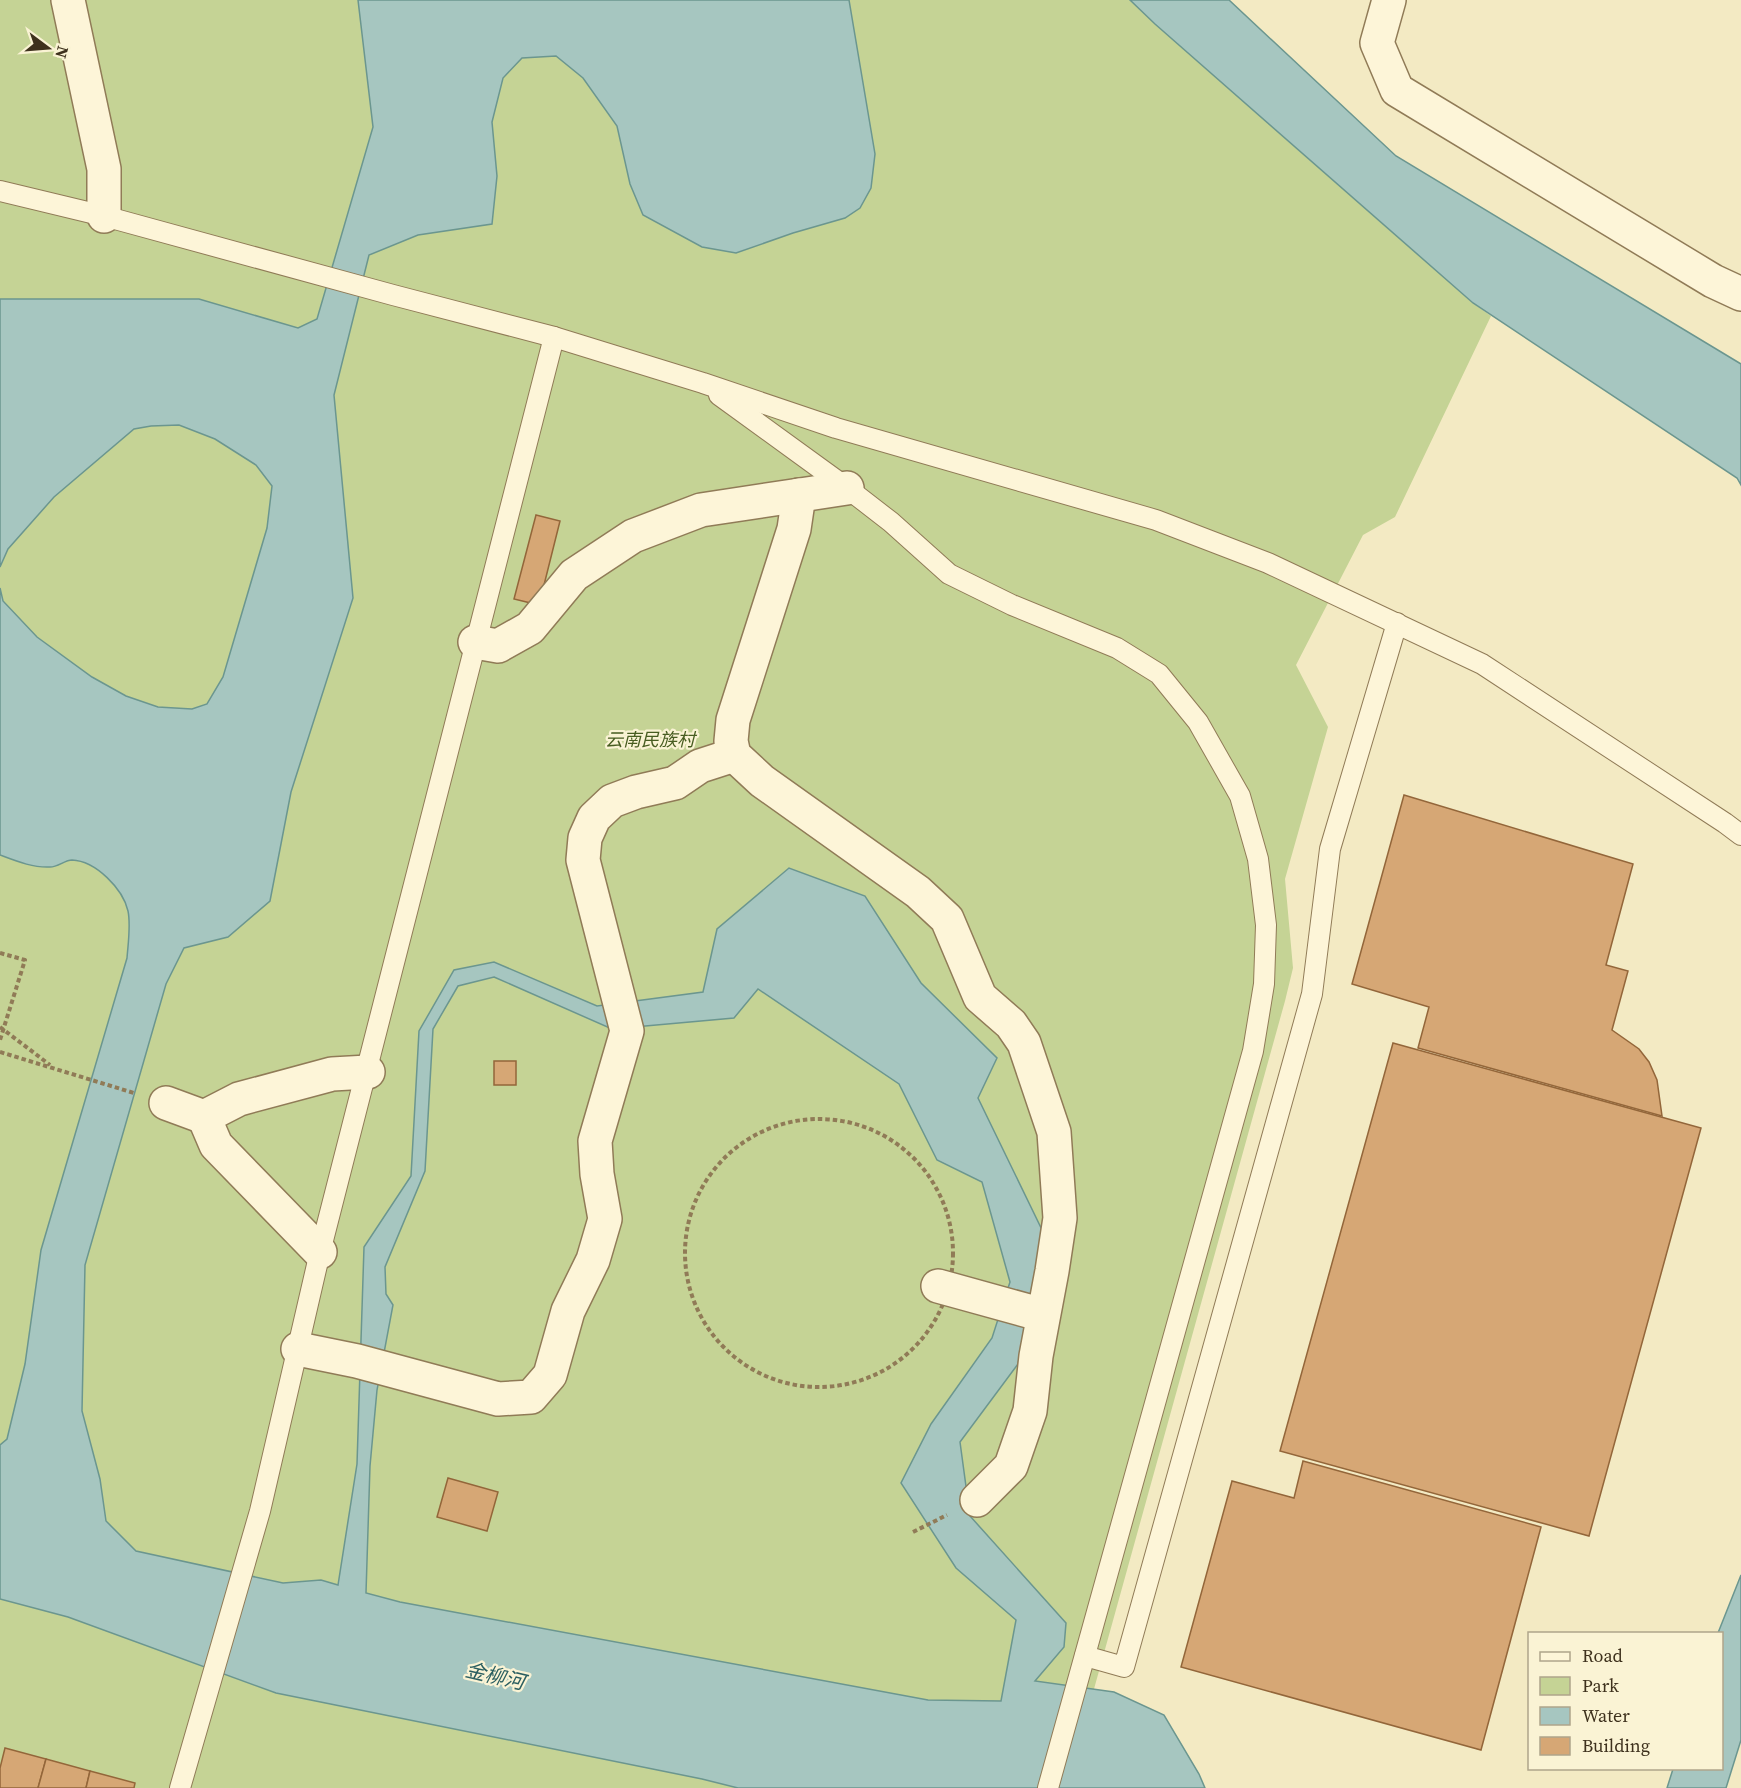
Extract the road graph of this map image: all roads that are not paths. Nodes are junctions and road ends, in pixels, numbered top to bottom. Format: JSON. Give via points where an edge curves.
{"nodes":[{"id":1,"x":68,"y":0,"type":"edge"},
{"id":2,"x":1389,"y":0,"type":"edge"},
{"id":3,"x":0,"y":191,"type":"edge"},
{"id":4,"x":104,"y":216,"type":"junction"},
{"id":5,"x":1741,"y":294,"type":"edge"},
{"id":6,"x":554,"y":336,"type":"junction"},
{"id":7,"x":703,"y":383,"type":"junction"},
{"id":8,"x":847,"y":488,"type":"junction"},
{"id":9,"x":799,"y":495,"type":"junction"},
{"id":10,"x":1397,"y":623,"type":"junction"},
{"id":11,"x":475,"y":642,"type":"junction"},
{"id":12,"x":734,"y":755,"type":"junction"},
{"id":13,"x":1741,"y":835,"type":"edge"},
{"id":14,"x":368,"y":1072,"type":"junction"},
{"id":15,"x":165,"y":1103,"type":"road end"},
{"id":16,"x":204,"y":1117,"type":"junction"},
{"id":17,"x":320,"y":1252,"type":"junction"},
{"id":18,"x":943,"y":1287,"type":"road end"},
{"id":19,"x":1038,"y":1314,"type":"junction"},
{"id":20,"x":298,"y":1349,"type":"junction"},
{"id":21,"x":977,"y":1500,"type":"dead end"},
{"id":22,"x":1085,"y":1656,"type":"junction"},
{"id":23,"x":180,"y":1788,"type":"edge"},
{"id":24,"x":1048,"y":1788,"type":"edge"}],
"edges":[{"from":1,"to":4,"type":"street","via":[[104,169]]},
{"from":2,"to":5,"type":"street","via":[[1377,43],[1397,90],[1713,281]]},
{"from":3,"to":4,"type":"lane"},
{"from":4,"to":6,"type":"lane"},
{"from":6,"to":7,"type":"lane"},
{"from":6,"to":11,"type":"lane"},
{"from":7,"to":8,"type":"lane"},
{"from":7,"to":10,"type":"lane","via":[[836,428],[1156,520],[1268,563]]},
{"from":8,"to":9,"type":"street"},
{"from":8,"to":22,"type":"lane","via":[[949,574],[1117,648],[1159,674],[1198,722],[1240,796],[1258,859],[1266,925],[1264,984],[1253,1051]]},
{"from":9,"to":11,"type":"street","via":[[701,510],[633,536],[574,575],[530,628],[498,646]]},
{"from":9,"to":12,"type":"street","via":[[794,529],[733,720]]},
{"from":10,"to":13,"type":"lane","via":[[1482,664]]},
{"from":10,"to":22,"type":"lane","via":[[1330,849],[1312,994],[1124,1667]]},
{"from":11,"to":14,"type":"lane"},
{"from":12,"to":19,"type":"street","via":[[762,781],[918,892],[947,919],[980,997],[1011,1024],[1024,1043],[1054,1132],[1060,1218],[1052,1271]]},
{"from":12,"to":20,"type":"street","via":[[700,766],[675,783],[612,801],[594,818],[585,838],[583,860],[627,1031],[596,1141],[605,1219],[593,1260],[568,1311],[550,1375],[531,1396],[498,1399]]},
{"from":14,"to":16,"type":"street","via":[[332,1074],[239,1099]]},
{"from":14,"to":17,"type":"lane"},
{"from":15,"to":16,"type":"street"},
{"from":16,"to":17,"type":"street","via":[[216,1145]]},
{"from":17,"to":20,"type":"lane"},
{"from":18,"to":19,"type":"street"},
{"from":19,"to":21,"type":"street","via":[[1030,1411],[1011,1466]]},
{"from":20,"to":23,"type":"lane","via":[[261,1511]]},
{"from":22,"to":24,"type":"lane"}]}
